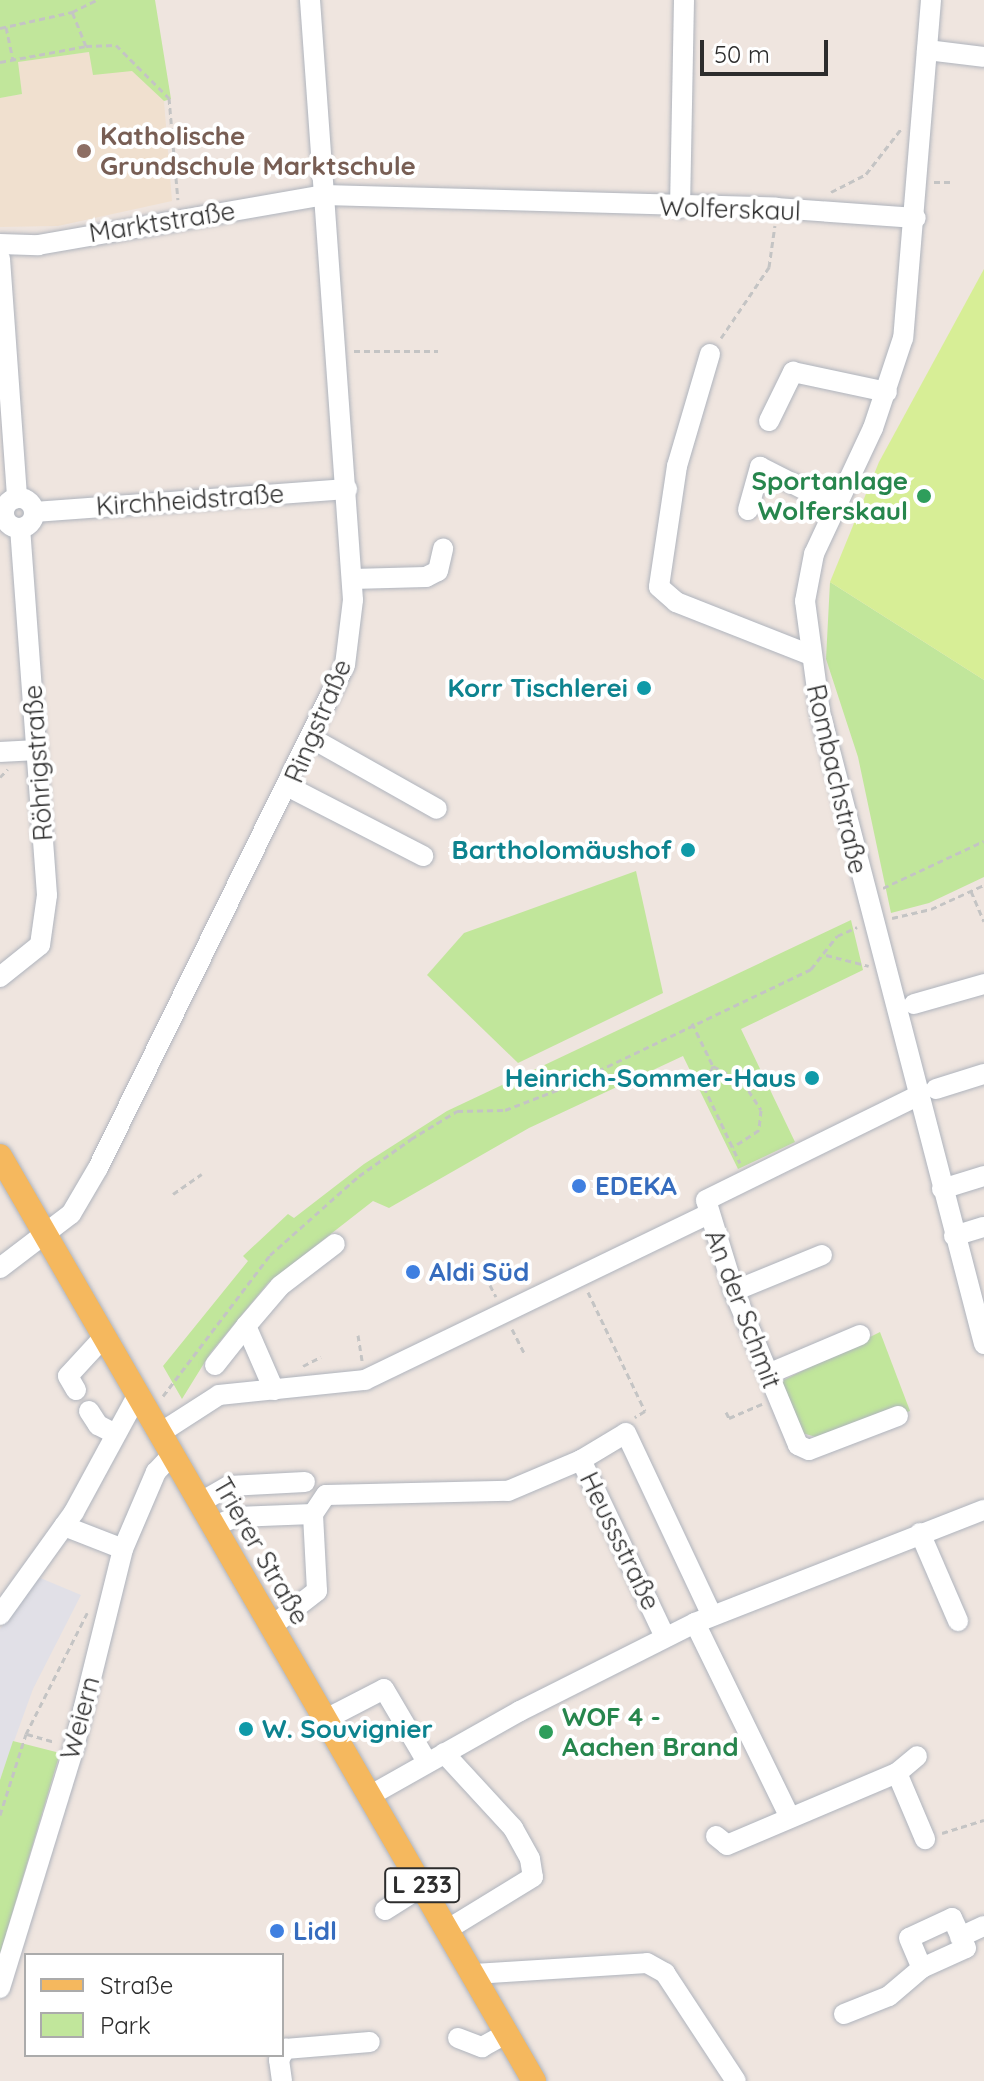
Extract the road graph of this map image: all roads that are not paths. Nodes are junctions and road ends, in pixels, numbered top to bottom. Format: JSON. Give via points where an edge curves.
{"nodes":[{"id":1,"x":310,"y":0,"type":"edge"},
{"id":2,"x":684,"y":0,"type":"edge"},
{"id":3,"x":931,"y":0,"type":"edge"},
{"id":4,"x":927,"y":50,"type":"junction"},
{"id":5,"x":984,"y":57,"type":"edge"},
{"id":6,"x":324,"y":195,"type":"junction"},
{"id":7,"x":680,"y":208,"type":"junction"},
{"id":8,"x":916,"y":218,"type":"junction"},
{"id":9,"x":0,"y":244,"type":"edge"},
{"id":10,"x":0,"y":259,"type":"edge"},
{"id":11,"x":710,"y":354,"type":"road end"},
{"id":12,"x":887,"y":392,"type":"junction"},
{"id":13,"x":769,"y":421,"type":"dead end"},
{"id":14,"x":347,"y":489,"type":"junction"},
{"id":15,"x":17,"y":498,"type":"junction"},
{"id":16,"x":835,"y":505,"type":"junction"},
{"id":17,"x":748,"y":510,"type":"dead end"},
{"id":18,"x":34,"y":512,"type":"junction"},
{"id":19,"x":2,"y":514,"type":"edge"},
{"id":20,"x":20,"y":529,"type":"junction"},
{"id":21,"x":443,"y":549,"type":"dead end"},
{"id":22,"x":352,"y":579,"type":"junction"},
{"id":23,"x":808,"y":654,"type":"junction"},
{"id":24,"x":313,"y":739,"type":"junction"},
{"id":25,"x":37,"y":750,"type":"junction"},
{"id":26,"x":0,"y":752,"type":"edge"},
{"id":27,"x":289,"y":787,"type":"junction"},
{"id":28,"x":437,"y":809,"type":"dead end"},
{"id":29,"x":423,"y":856,"type":"dead end"},
{"id":30,"x":0,"y":977,"type":"edge"},
{"id":31,"x":984,"y":984,"type":"edge"},
{"id":32,"x":914,"y":1004,"type":"dead end"},
{"id":33,"x":984,"y":1074,"type":"edge"},
{"id":34,"x":927,"y":1092,"type":"junction"},
{"id":35,"x":0,"y":1156,"type":"edge"},
{"id":36,"x":984,"y":1176,"type":"edge"},
{"id":37,"x":942,"y":1189,"type":"junction"},
{"id":38,"x":707,"y":1215,"type":"junction"},
{"id":39,"x":984,"y":1227,"type":"edge"},
{"id":40,"x":45,"y":1234,"type":"junction"},
{"id":41,"x":954,"y":1236,"type":"junction"},
{"id":42,"x":335,"y":1244,"type":"dead end"},
{"id":43,"x":822,"y":1255,"type":"dead end"},
{"id":44,"x":0,"y":1268,"type":"edge"},
{"id":45,"x":734,"y":1291,"type":"junction"},
{"id":46,"x":285,"y":1300,"type":"dead end"},
{"id":47,"x":249,"y":1322,"type":"junction"},
{"id":48,"x":860,"y":1335,"type":"dead end"},
{"id":49,"x":103,"y":1338,"type":"junction"},
{"id":50,"x":984,"y":1344,"type":"edge"},
{"id":51,"x":215,"y":1365,"type":"dead end"},
{"id":52,"x":768,"y":1374,"type":"junction"},
{"id":53,"x":76,"y":1390,"type":"dead end"},
{"id":54,"x":274,"y":1390,"type":"junction"},
{"id":55,"x":137,"y":1396,"type":"junction"},
{"id":56,"x":89,"y":1411,"type":"dead end"},
{"id":57,"x":898,"y":1416,"type":"dead end"},
{"id":58,"x":116,"y":1434,"type":"junction"},
{"id":59,"x":161,"y":1435,"type":"junction"},
{"id":60,"x":581,"y":1460,"type":"junction"},
{"id":61,"x":305,"y":1482,"type":"dead end"},
{"id":62,"x":201,"y":1502,"type":"junction"},
{"id":63,"x":984,"y":1510,"type":"edge"},
{"id":64,"x":313,"y":1514,"type":"junction"},
{"id":65,"x":64,"y":1526,"type":"junction"},
{"id":66,"x":214,"y":1526,"type":"junction"},
{"id":67,"x":920,"y":1533,"type":"junction"},
{"id":68,"x":123,"y":1549,"type":"junction"},
{"id":69,"x":0,"y":1615,"type":"edge"},
{"id":70,"x":703,"y":1619,"type":"junction"},
{"id":71,"x":958,"y":1621,"type":"dead end"},
{"id":72,"x":272,"y":1626,"type":"junction"},
{"id":73,"x":665,"y":1637,"type":"junction"},
{"id":74,"x":326,"y":1719,"type":"junction"},
{"id":75,"x":917,"y":1756,"type":"dead end"},
{"id":76,"x":436,"y":1758,"type":"junction"},
{"id":77,"x":897,"y":1773,"type":"junction"},
{"id":78,"x":371,"y":1795,"type":"junction"},
{"id":79,"x":789,"y":1816,"type":"junction"},
{"id":80,"x":716,"y":1836,"type":"dead end"},
{"id":81,"x":925,"y":1839,"type":"road end"},
{"id":82,"x":423,"y":1886,"type":"junction"},
{"id":83,"x":385,"y":1910,"type":"dead end"},
{"id":84,"x":984,"y":1926,"type":"edge"},
{"id":85,"x":448,"y":1929,"type":"junction"},
{"id":86,"x":960,"y":1937,"type":"junction"},
{"id":87,"x":922,"y":1968,"type":"junction"},
{"id":88,"x":474,"y":1974,"type":"junction"},
{"id":89,"x":0,"y":1988,"type":"edge"},
{"id":90,"x":844,"y":2014,"type":"dead end"},
{"id":91,"x":507,"y":2033,"type":"junction"},
{"id":92,"x":458,"y":2038,"type":"dead end"},
{"id":93,"x":370,"y":2042,"type":"dead end"},
{"id":94,"x":284,"y":2051,"type":"edge"},
{"id":95,"x":281,"y":2057,"type":"edge"},
{"id":96,"x":282,"y":2081,"type":"edge"},
{"id":97,"x":534,"y":2081,"type":"edge"},
{"id":98,"x":736,"y":2081,"type":"edge"}],
"edges":[{"from":1,"to":6,"type":"street","name":"Ringstraße"},
{"from":2,"to":7,"type":"street"},
{"from":3,"to":4,"type":"street"},
{"from":4,"to":5,"type":"street"},
{"from":4,"to":8,"type":"street"},
{"from":6,"to":7,"type":"street","name":"Wolferskaul"},
{"from":6,"to":9,"type":"street","name":"Marktstraße","via":[[38,245]]},
{"from":6,"to":14,"type":"street","name":"Ringstraße"},
{"from":7,"to":8,"type":"street","name":"Wolferskaul","via":[[776,208]]},
{"from":8,"to":12,"type":"street","name":"Rombachstraße","via":[[903,338]]},
{"from":10,"to":15,"type":"street"},
{"from":11,"to":23,"type":"street","via":[[677,466],[659,587],[676,602]]},
{"from":12,"to":13,"type":"street","via":[[793,372]]},
{"from":12,"to":16,"type":"street","name":"Rombachstraße"},
{"from":14,"to":18,"type":"street","name":"Kirchheidstraße"},
{"from":14,"to":22,"type":"street","name":"Ringstraße"},
{"from":15,"to":18,"type":"street","via":[[28,501]]},
{"from":15,"to":19,"type":"street"},
{"from":16,"to":17,"type":"street","via":[[760,467]]},
{"from":16,"to":23,"type":"street","name":"Rombachstraße","via":[[808,579]]},
{"from":18,"to":20,"type":"street","via":[[32,521]]},
{"from":19,"to":20,"type":"street"},
{"from":20,"to":25,"type":"street","name":"Röhrigstraße"},
{"from":21,"to":22,"type":"street","via":[[438,571],[426,577]]},
{"from":22,"to":24,"type":"street","name":"Ringstraße","via":[[352,636],[345,665]]},
{"from":23,"to":34,"type":"street","name":"Rombachstraße","via":[[882,962]]},
{"from":24,"to":27,"type":"street","name":"Ringstraße"},
{"from":24,"to":28,"type":"street"},
{"from":25,"to":26,"type":"street"},
{"from":25,"to":30,"type":"street","name":"Röhrigstraße","via":[[45,926],[32,957]]},
{"from":27,"to":29,"type":"street"},
{"from":27,"to":40,"type":"street","name":"Ringstraße","via":[[98,1168],[71,1214]]},
{"from":31,"to":32,"type":"street"},
{"from":33,"to":34,"type":"street","name":"An der Schmit"},
{"from":34,"to":37,"type":"street","name":"Rombachstraße"},
{"from":34,"to":38,"type":"street","name":"An der Schmit","via":[[706,1200]]},
{"from":35,"to":40,"type":"main road","name":"Trierer Straße","number":"L 233"},
{"from":36,"to":37,"type":"street"},
{"from":37,"to":41,"type":"street","name":"Rombachstraße"},
{"from":38,"to":45,"type":"street","name":"An der Schmit"},
{"from":38,"to":54,"type":"street","via":[[365,1380]]},
{"from":39,"to":41,"type":"street"},
{"from":40,"to":44,"type":"street","name":"Ringstraße"},
{"from":40,"to":49,"type":"main road","name":"Trierer Straße","number":"L 233"},
{"from":41,"to":50,"type":"street","name":"Rombachstraße"},
{"from":42,"to":47,"type":"street","via":[[280,1286]]},
{"from":43,"to":45,"type":"street"},
{"from":45,"to":52,"type":"street","name":"An der Schmit"},
{"from":46,"to":47,"type":"street"},
{"from":47,"to":51,"type":"street"},
{"from":47,"to":54,"type":"street"},
{"from":48,"to":52,"type":"street"},
{"from":49,"to":53,"type":"street","via":[[68,1376]]},
{"from":49,"to":55,"type":"main road","name":"Trierer Straße","number":"L 233"},
{"from":52,"to":57,"type":"street","name":"An der Schmit","via":[[798,1445],[809,1450]]},
{"from":54,"to":59,"type":"street","via":[[219,1395]]},
{"from":55,"to":58,"type":"street"},
{"from":55,"to":59,"type":"main road","name":"Trierer Straße","number":"L 233"},
{"from":56,"to":58,"type":"street","via":[[98,1425]]},
{"from":58,"to":65,"type":"street"},
{"from":59,"to":62,"type":"main road","name":"Trierer Straße","number":"L 233"},
{"from":59,"to":68,"type":"street","name":"Weiern","via":[[156,1472]]},
{"from":60,"to":64,"type":"street","via":[[508,1491],[326,1495]]},
{"from":60,"to":70,"type":"street","name":"Heussstraße","via":[[626,1433]]},
{"from":60,"to":73,"type":"street","name":"Heussstraße"},
{"from":61,"to":62,"type":"street","via":[[229,1486]]},
{"from":62,"to":66,"type":"main road","name":"Trierer Straße","number":"L 233"},
{"from":63,"to":67,"type":"street","name":"Heussstraße"},
{"from":64,"to":66,"type":"street","via":[[236,1517]]},
{"from":64,"to":72,"type":"street","via":[[317,1591]]},
{"from":65,"to":68,"type":"street"},
{"from":65,"to":69,"type":"street"},
{"from":66,"to":72,"type":"main road","name":"Trierer Straße","number":"L 233"},
{"from":67,"to":70,"type":"street","name":"Heussstraße"},
{"from":67,"to":71,"type":"street"},
{"from":68,"to":89,"type":"street","name":"Weiern","via":[[74,1747]]},
{"from":70,"to":73,"type":"street","name":"Heussstraße"},
{"from":70,"to":79,"type":"street"},
{"from":72,"to":74,"type":"main road","name":"Trierer Straße","number":"L 233"},
{"from":73,"to":76,"type":"street","name":"Heussstraße"},
{"from":74,"to":76,"type":"street","via":[[384,1689]]},
{"from":74,"to":78,"type":"main road","name":"Trierer Straße","number":"L 233"},
{"from":75,"to":77,"type":"street"},
{"from":76,"to":78,"type":"street","name":"Heussstraße"},
{"from":76,"to":85,"type":"street","via":[[513,1828],[530,1859],[533,1877]]},
{"from":77,"to":79,"type":"street"},
{"from":77,"to":81,"type":"street"},
{"from":78,"to":82,"type":"main road","name":"Trierer Straße","number":"L 233"},
{"from":79,"to":80,"type":"street","via":[[727,1845]]},
{"from":82,"to":83,"type":"street"},
{"from":82,"to":85,"type":"main road","name":"Trierer Straße","number":"L 233"},
{"from":84,"to":86,"type":"street"},
{"from":85,"to":88,"type":"main road","name":"Trierer Straße","number":"L 233"},
{"from":86,"to":87,"type":"street","via":[[966,1948]]},
{"from":86,"to":87,"type":"street","via":[[952,1918],[909,1938]]},
{"from":87,"to":90,"type":"street","via":[[889,1996]]},
{"from":88,"to":91,"type":"main road","name":"Trierer Straße","number":"L 233"},
{"from":88,"to":98,"type":"street","via":[[647,1963],[665,1973]]},
{"from":91,"to":92,"type":"street","via":[[482,2047]]},
{"from":91,"to":97,"type":"main road","name":"Trierer Straße","number":"L 233"},
{"from":93,"to":94,"type":"street"},
{"from":95,"to":96,"type":"street"}]}
